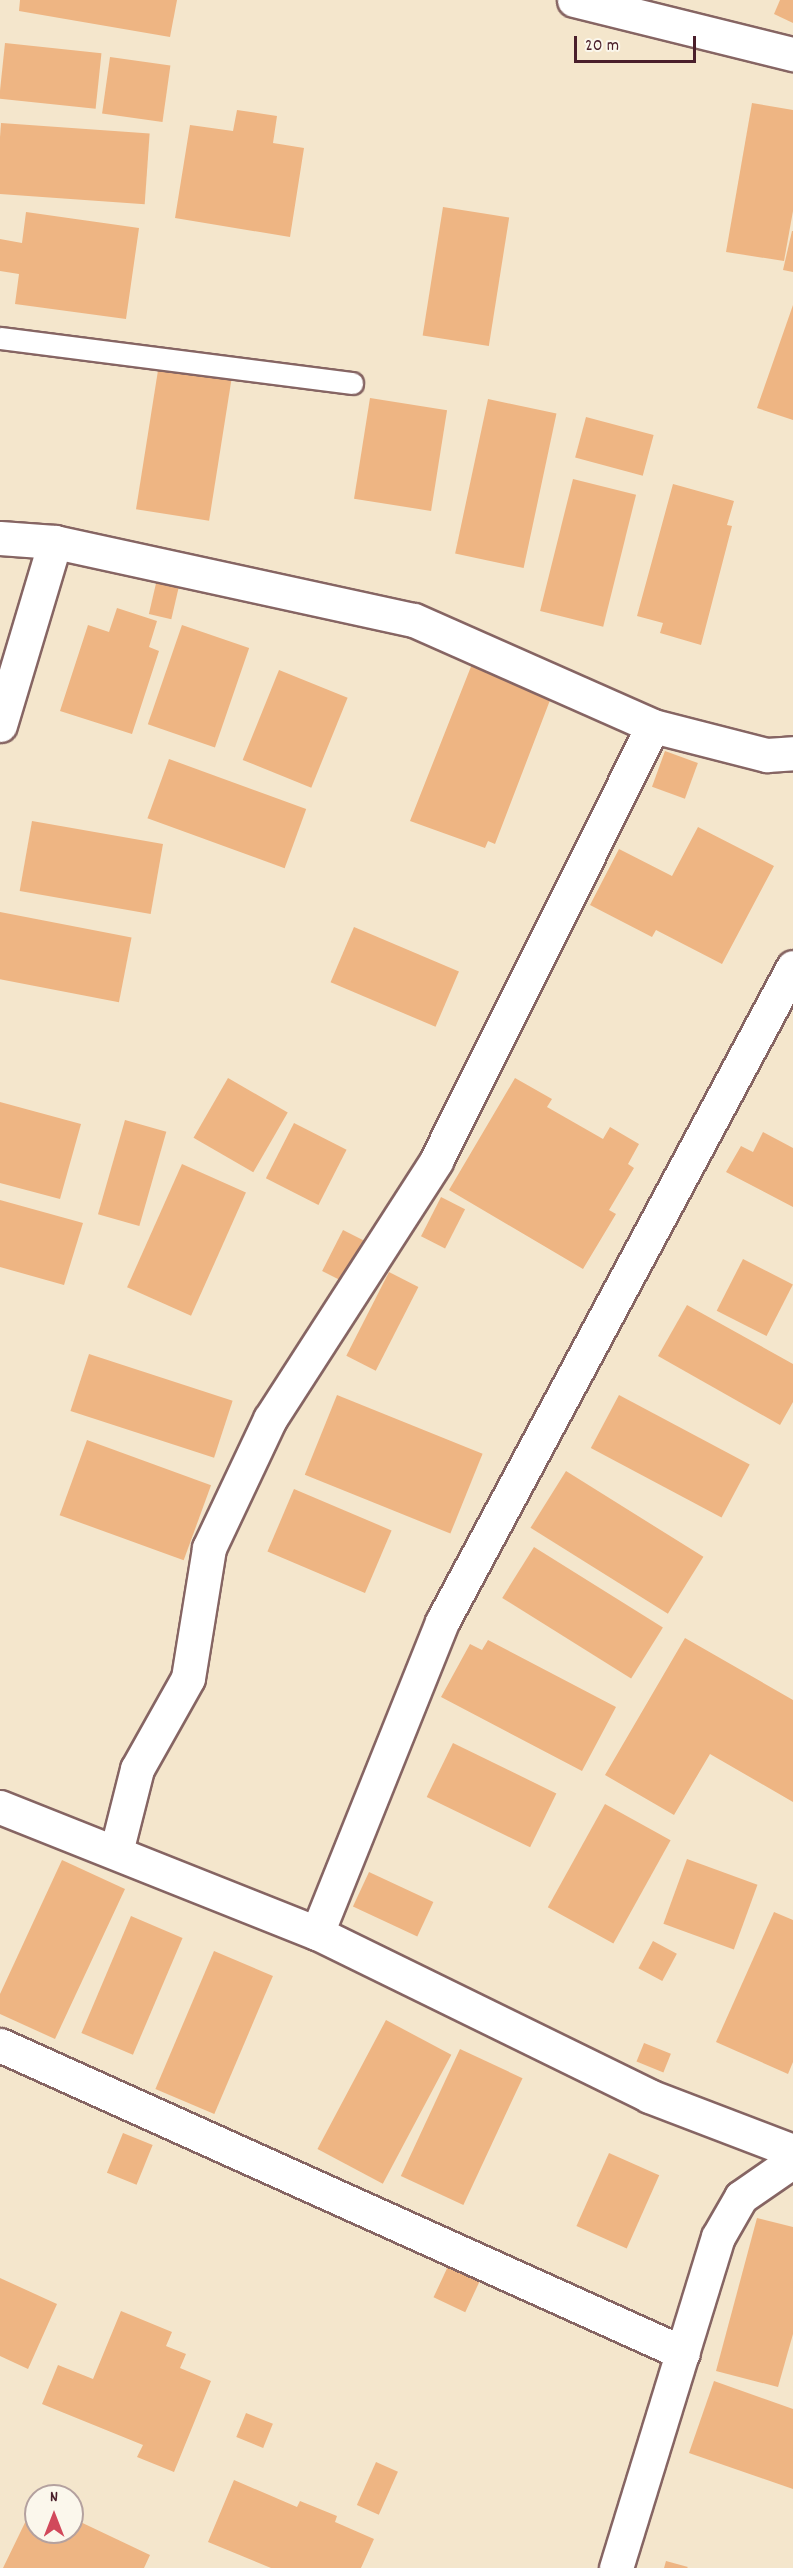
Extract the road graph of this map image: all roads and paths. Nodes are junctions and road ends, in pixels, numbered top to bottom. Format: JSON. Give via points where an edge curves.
{"nodes":[{"id":1,"x":574,"y":0,"type":"edge"},
{"id":2,"x":793,"y":54,"type":"edge"},
{"id":3,"x":0,"y":338,"type":"edge"},
{"id":4,"x":352,"y":383,"type":"dead end"},
{"id":5,"x":0,"y":538,"type":"edge"},
{"id":6,"x":55,"y":542,"type":"junction"},
{"id":7,"x":0,"y":725,"type":"edge"},
{"id":8,"x":653,"y":726,"type":"junction"},
{"id":9,"x":793,"y":753,"type":"edge"},
{"id":10,"x":793,"y":967,"type":"edge"},
{"id":11,"x":0,"y":1807,"type":"edge"},
{"id":12,"x":116,"y":1852,"type":"junction"},
{"id":13,"x":316,"y":1933,"type":"junction"},
{"id":14,"x":0,"y":2045,"type":"edge"},
{"id":15,"x":793,"y":2151,"type":"edge"},
{"id":16,"x":793,"y":2160,"type":"edge"},
{"id":17,"x":682,"y":2353,"type":"junction"},
{"id":18,"x":616,"y":2568,"type":"edge"}],
"edges":[{"from":1,"to":2,"type":"street"},
{"from":3,"to":4,"type":"lane"},
{"from":5,"to":6,"type":"street"},
{"from":6,"to":7,"type":"street"},
{"from":6,"to":8,"type":"street","via":[[414,620]]},
{"from":8,"to":9,"type":"street","via":[[767,755]]},
{"from":8,"to":12,"type":"street","via":[[436,1161],[265,1430],[209,1548],[188,1678],[136,1769]]},
{"from":10,"to":13,"type":"street","via":[[442,1622]]},
{"from":11,"to":12,"type":"street"},
{"from":12,"to":13,"type":"street"},
{"from":13,"to":15,"type":"street","via":[[649,2096]]},
{"from":14,"to":17,"type":"street"},
{"from":16,"to":17,"type":"street","via":[[741,2198],[718,2236]]},
{"from":17,"to":18,"type":"street"}]}
